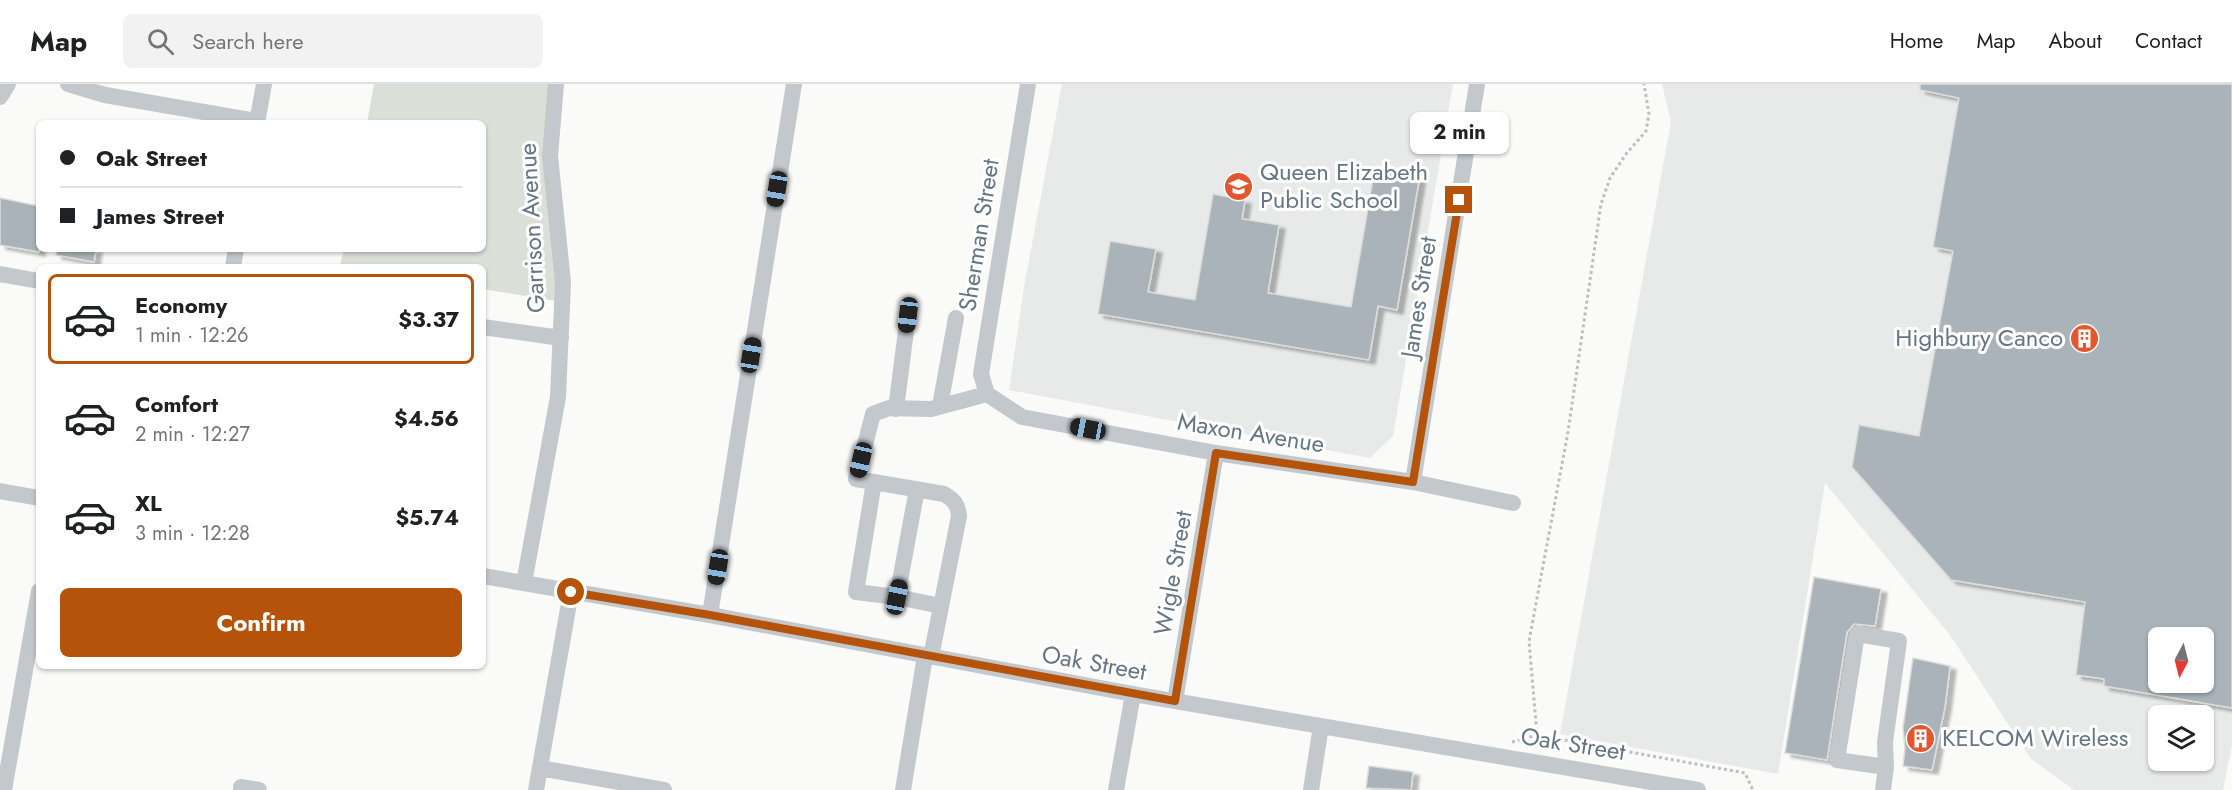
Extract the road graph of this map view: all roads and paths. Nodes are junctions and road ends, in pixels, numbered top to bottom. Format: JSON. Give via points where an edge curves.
{"nodes":[{"id":1,"x":9,"y":84,"type":"edge"},
{"id":2,"x":68,"y":84,"type":"edge"},
{"id":3,"x":264,"y":84,"type":"edge"},
{"id":4,"x":556,"y":84,"type":"edge"},
{"id":5,"x":794,"y":84,"type":"edge"},
{"id":6,"x":1028,"y":84,"type":"edge"},
{"id":7,"x":1478,"y":84,"type":"edge"},
{"id":8,"x":1644,"y":84,"type":"edge"},
{"id":9,"x":0,"y":97,"type":"edge"},
{"id":10,"x":246,"y":120,"type":"edge"},
{"id":11,"x":257,"y":120,"type":"edge"},
{"id":12,"x":0,"y":274,"type":"edge"},
{"id":13,"x":36,"y":280,"type":"edge"},
{"id":14,"x":908,"y":315,"type":"dead end"},
{"id":15,"x":956,"y":318,"type":"dead end"},
{"id":16,"x":486,"y":327,"type":"edge"},
{"id":17,"x":561,"y":338,"type":"junction"},
{"id":18,"x":987,"y":394,"type":"junction"},
{"id":19,"x":940,"y":406,"type":"junction"},
{"id":20,"x":896,"y":408,"type":"junction"},
{"id":21,"x":1216,"y":453,"type":"junction"},
{"id":22,"x":874,"y":482,"type":"junction"},
{"id":23,"x":1413,"y":482,"type":"junction"},
{"id":24,"x":917,"y":489,"type":"junction"},
{"id":25,"x":0,"y":491,"type":"edge"},
{"id":26,"x":36,"y":497,"type":"edge"},
{"id":27,"x":1513,"y":504,"type":"dead end"},
{"id":28,"x":486,"y":577,"type":"edge"},
{"id":29,"x":524,"y":583,"type":"junction"},
{"id":30,"x":571,"y":592,"type":"junction"},
{"id":31,"x":897,"y":597,"type":"junction"},
{"id":32,"x":941,"y":606,"type":"junction"},
{"id":33,"x":36,"y":608,"type":"edge"},
{"id":34,"x":710,"y":615,"type":"junction"},
{"id":35,"x":928,"y":657,"type":"junction"},
{"id":36,"x":1133,"y":694,"type":"junction"},
{"id":37,"x":1175,"y":701,"type":"junction"},
{"id":38,"x":1321,"y":726,"type":"junction"},
{"id":39,"x":1537,"y":735,"type":"junction"},
{"id":40,"x":1531,"y":762,"type":"junction"},
{"id":41,"x":540,"y":768,"type":"junction"},
{"id":42,"x":1886,"y":768,"type":"junction"},
{"id":43,"x":1658,"y":786,"type":"edge"},
{"id":44,"x":4,"y":790,"type":"edge"},
{"id":45,"x":241,"y":790,"type":"edge"},
{"id":46,"x":259,"y":790,"type":"edge"},
{"id":47,"x":536,"y":790,"type":"edge"},
{"id":48,"x":664,"y":790,"type":"edge"},
{"id":49,"x":903,"y":790,"type":"edge"},
{"id":50,"x":1116,"y":790,"type":"edge"},
{"id":51,"x":1311,"y":790,"type":"edge"},
{"id":52,"x":1698,"y":790,"type":"edge"},
{"id":53,"x":1753,"y":790,"type":"edge"},
{"id":54,"x":1883,"y":790,"type":"edge"}],
"edges":[{"from":1,"to":9,"type":"street"},
{"from":2,"to":10,"type":"street","via":[[105,95]]},
{"from":3,"to":11,"type":"street"},
{"from":4,"to":17,"type":"street","name":"Garrison Avenue","via":[[550,156],[563,282]]},
{"from":5,"to":34,"type":"street"},
{"from":6,"to":18,"type":"street","name":"Sherman Street","via":[[981,374]]},
{"from":7,"to":23,"type":"street","name":"James Street"},
{"from":8,"to":39,"type":"path","via":[[1649,114],[1646,130],[1610,178],[1600,204],[1568,432],[1530,641]]},
{"from":12,"to":13,"type":"street"},
{"from":14,"to":20,"type":"street"},
{"from":15,"to":19,"type":"street"},
{"from":16,"to":17,"type":"street"},
{"from":17,"to":29,"type":"street","name":"Garrison Avenue","via":[[558,397]]},
{"from":18,"to":19,"type":"street"},
{"from":18,"to":21,"type":"street","name":"Maxon Avenue","via":[[1022,417]]},
{"from":19,"to":20,"type":"street"},
{"from":20,"to":22,"type":"street","via":[[873,414],[870,423],[856,478]]},
{"from":21,"to":23,"type":"street","name":"Maxon Avenue"},
{"from":21,"to":37,"type":"street","name":"Wigle Street"},
{"from":22,"to":24,"type":"street"},
{"from":22,"to":31,"type":"street","via":[[856,592]]},
{"from":23,"to":27,"type":"street","name":"Maxon Avenue"},
{"from":24,"to":31,"type":"street"},
{"from":24,"to":32,"type":"street","via":[[944,494],[958,506]]},
{"from":25,"to":26,"type":"street"},
{"from":28,"to":29,"type":"street","name":"Oak Street"},
{"from":29,"to":30,"type":"street","name":"Oak Street"},
{"from":30,"to":34,"type":"street","name":"Oak Street"},
{"from":30,"to":41,"type":"street"},
{"from":31,"to":32,"type":"street"},
{"from":32,"to":35,"type":"street"},
{"from":33,"to":44,"type":"street"},
{"from":34,"to":35,"type":"street","name":"Oak Street"},
{"from":35,"to":36,"type":"street","name":"Oak Street"},
{"from":35,"to":49,"type":"street"},
{"from":36,"to":37,"type":"street","name":"Oak Street"},
{"from":36,"to":50,"type":"street"},
{"from":37,"to":38,"type":"street","name":"Oak Street"},
{"from":38,"to":40,"type":"street","name":"Oak Street"},
{"from":38,"to":51,"type":"street"},
{"from":39,"to":40,"type":"path"},
{"from":39,"to":53,"type":"path","via":[[1745,773]]},
{"from":40,"to":43,"type":"street","name":"Oak Street"},
{"from":41,"to":47,"type":"street"},
{"from":41,"to":48,"type":"street"},
{"from":42,"to":42,"type":"street","via":[[1885,742],[1899,640],[1857,634],[1837,760]]},
{"from":42,"to":54,"type":"street"},
{"from":43,"to":52,"type":"street","name":"Oak Street"},
{"from":45,"to":46,"type":"street"}]}
